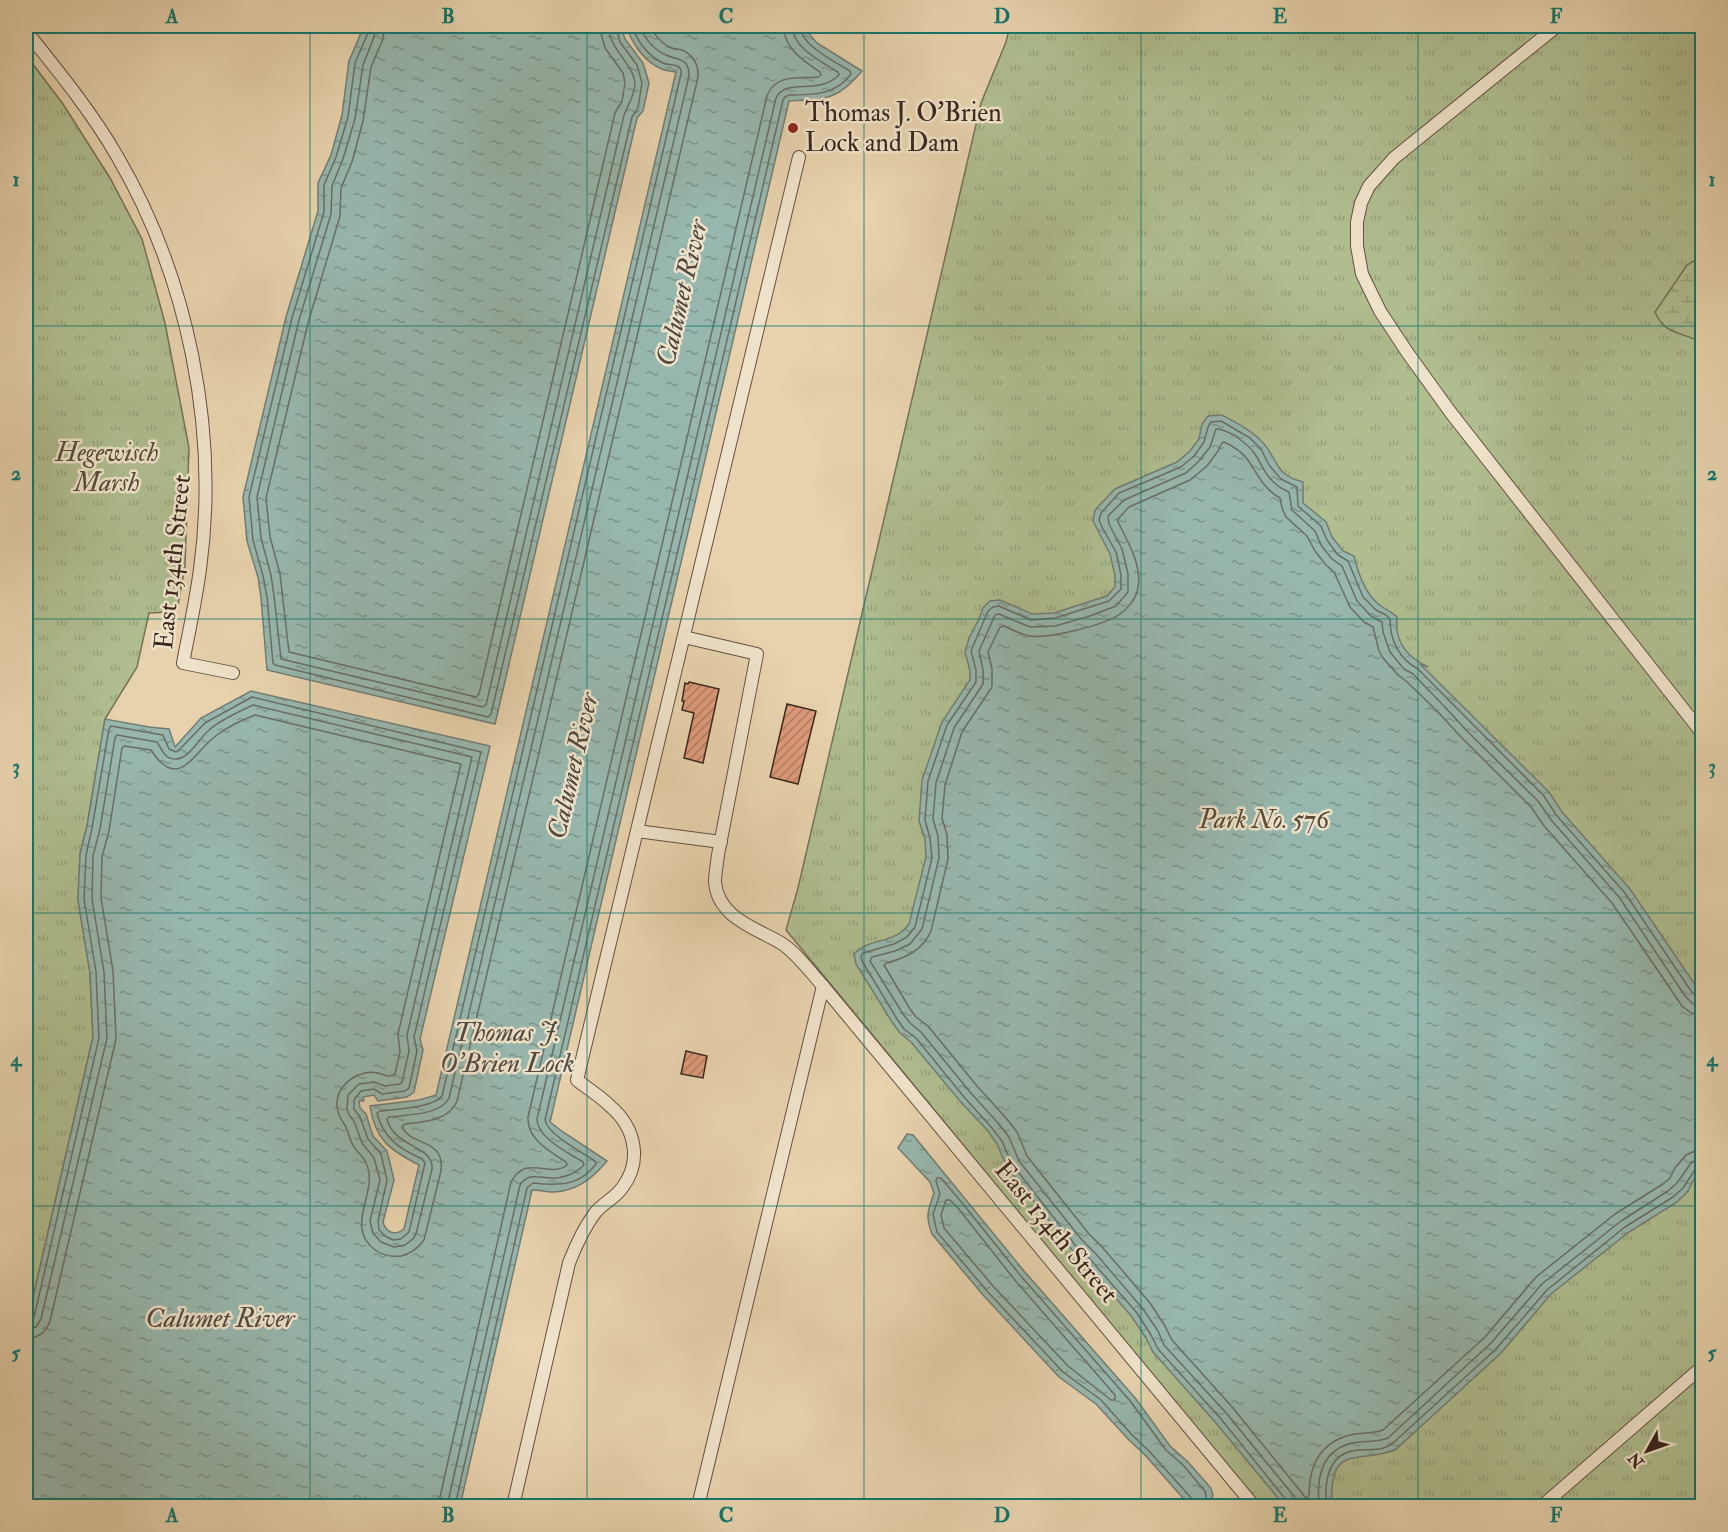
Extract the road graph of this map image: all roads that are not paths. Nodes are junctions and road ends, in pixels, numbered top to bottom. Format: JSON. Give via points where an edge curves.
{"nodes":[{"id":1,"x":1557,"y":26,"type":"edge"},
{"id":2,"x":26,"y":31,"type":"edge"},
{"id":3,"x":800,"y":158,"type":"dead end"},
{"id":4,"x":684,"y":637,"type":"junction"},
{"id":5,"x":233,"y":673,"type":"dead end"},
{"id":6,"x":1702,"y":733,"type":"edge"},
{"id":7,"x":637,"y":831,"type":"junction"},
{"id":8,"x":721,"y":842,"type":"junction"},
{"id":9,"x":823,"y":986,"type":"junction"},
{"id":10,"x":1702,"y":1367,"type":"edge"},
{"id":11,"x":513,"y":1506,"type":"edge"},
{"id":12,"x":698,"y":1506,"type":"edge"},
{"id":13,"x":1254,"y":1506,"type":"edge"},
{"id":14,"x":1542,"y":1506,"type":"edge"}],
"edges":[{"from":1,"to":6,"type":"lane","via":[[1380,172],[1361,202],[1357,222],[1362,274],[1385,319],[1451,413]]},
{"from":2,"to":5,"type":"lane","name":"East 134th Street","via":[[79,98],[117,155],[145,208],[177,291],[195,369],[205,453],[200,568],[183,663]]},
{"from":3,"to":4,"type":"lane"},
{"from":4,"to":7,"type":"lane"},
{"from":4,"to":8,"type":"lane","name":"East 134th Street","via":[[757,654]]},
{"from":7,"to":8,"type":"lane"},
{"from":7,"to":11,"type":"lane","via":[[577,1080],[612,1107],[631,1132],[636,1152],[633,1169],[622,1188],[596,1211],[569,1263]]},
{"from":8,"to":9,"type":"lane","name":"East 134th Street","via":[[715,882],[718,895],[743,924],[782,943]]},
{"from":9,"to":12,"type":"lane"},
{"from":9,"to":13,"type":"lane","name":"East 134th Street"},
{"from":10,"to":14,"type":"lane"}]}
